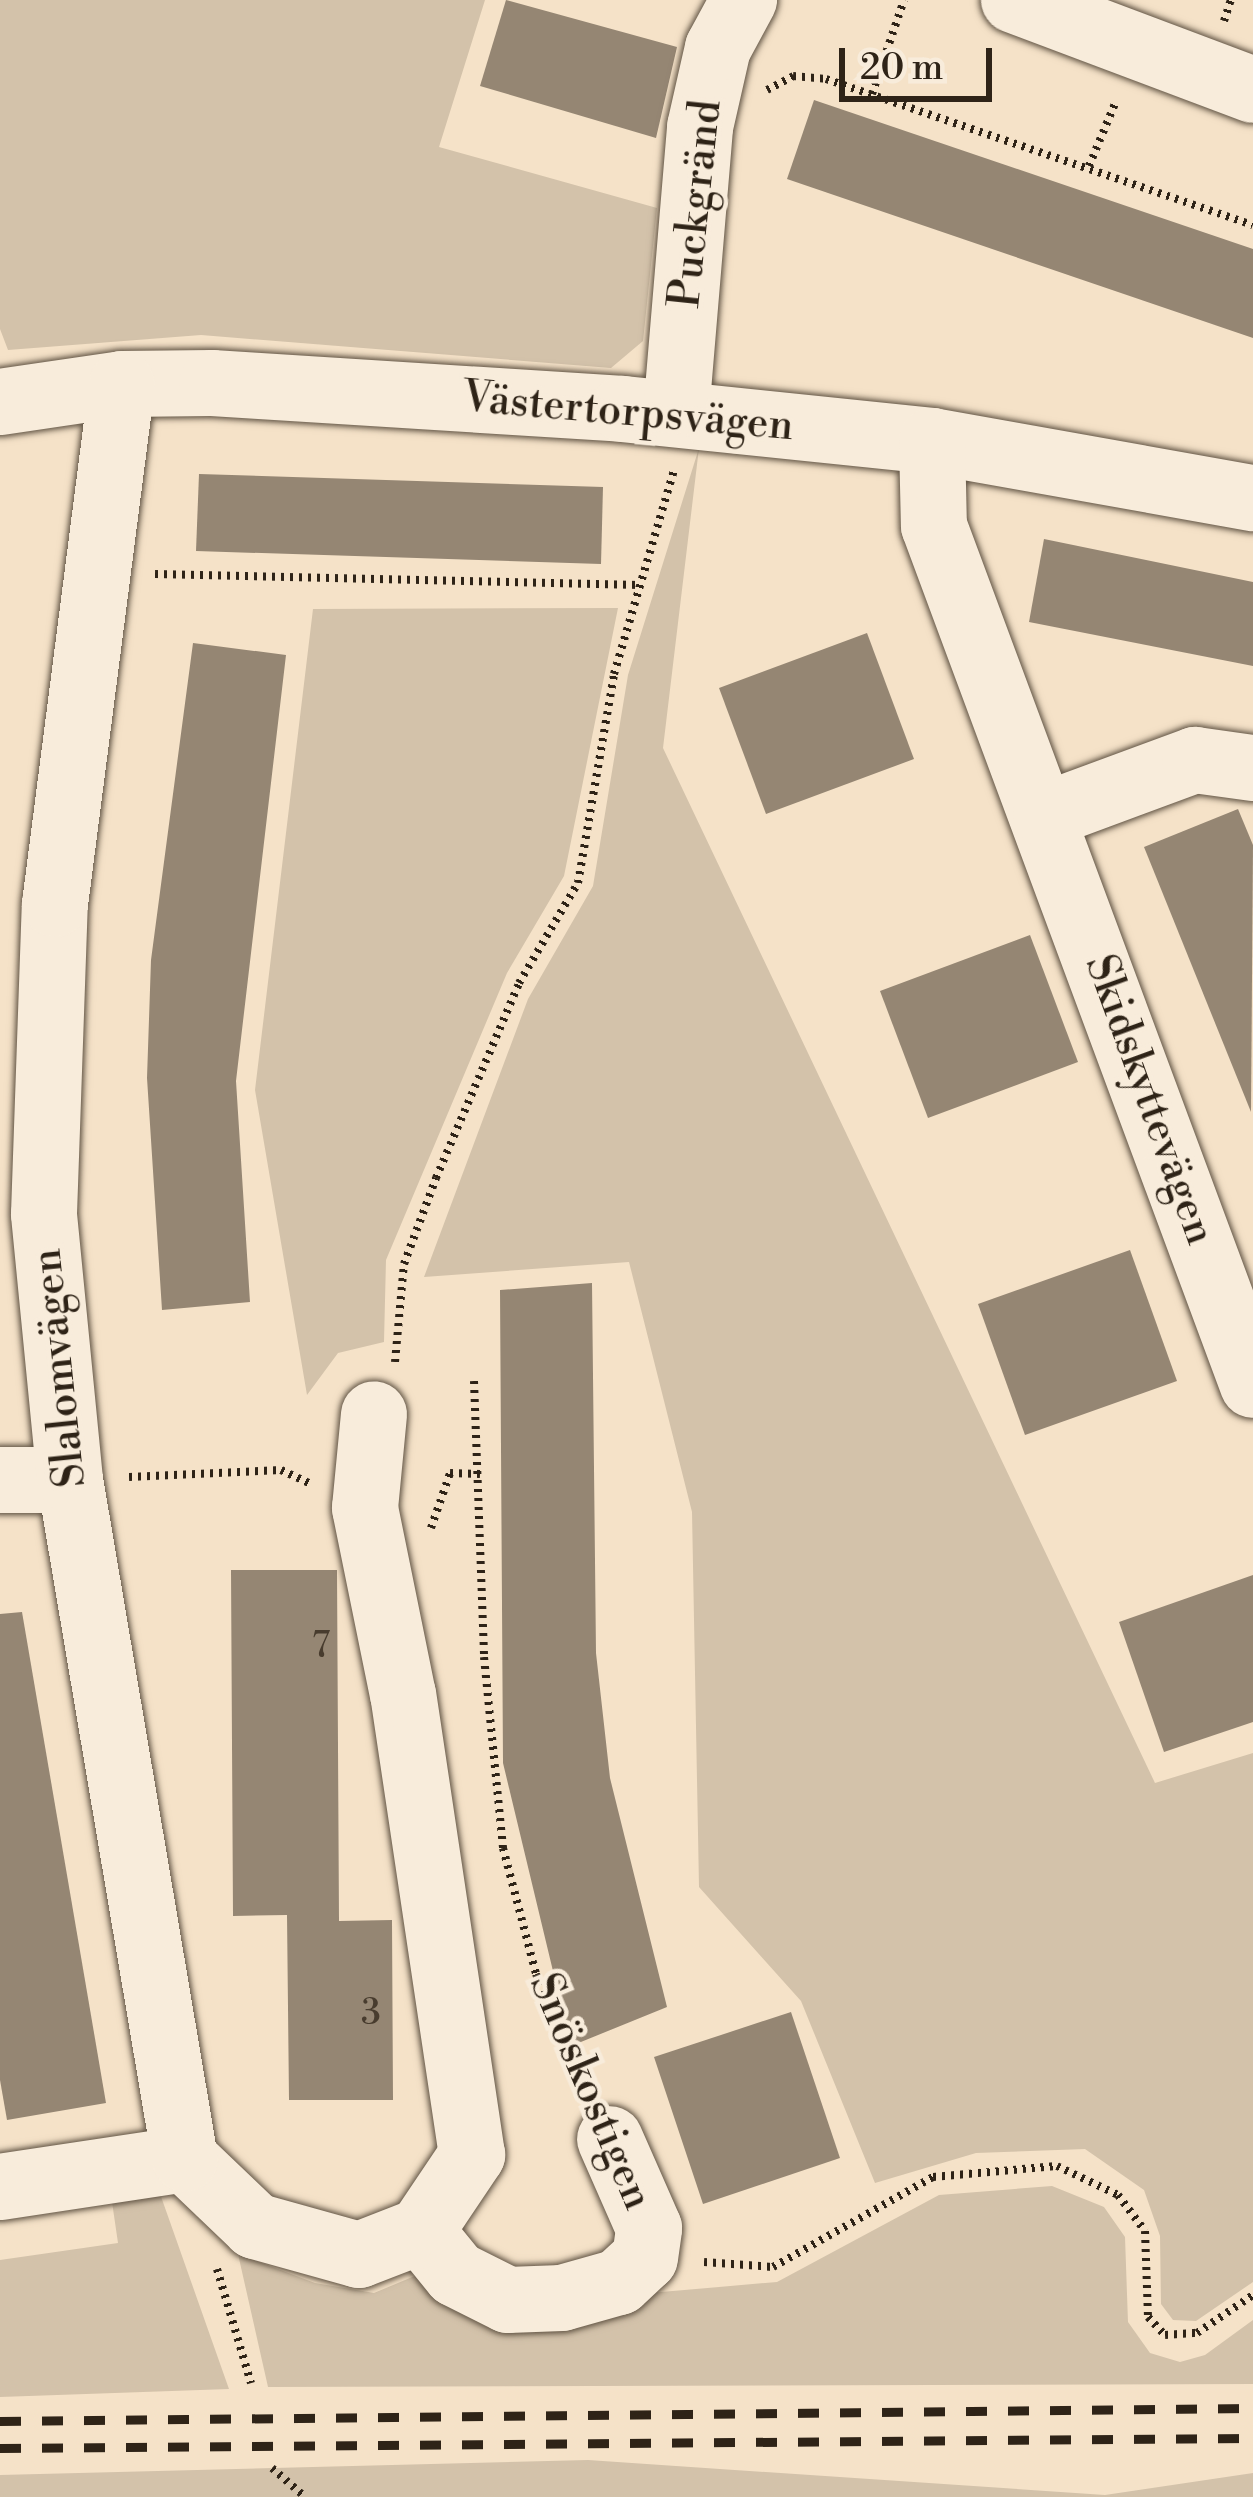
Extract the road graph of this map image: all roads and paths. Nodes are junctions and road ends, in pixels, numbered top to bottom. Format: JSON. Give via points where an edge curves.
{"nodes":[{"id":1,"x":744,"y":0,"type":"edge"},
{"id":2,"x":904,"y":0,"type":"edge"},
{"id":3,"x":1014,"y":0,"type":"edge"},
{"id":4,"x":1253,"y":90,"type":"edge"},
{"id":5,"x":872,"y":94,"type":"junction"},
{"id":6,"x":700,"y":127,"type":"junction"},
{"id":7,"x":1253,"y":225,"type":"edge"},
{"id":8,"x":122,"y":384,"type":"junction"},
{"id":9,"x":0,"y":402,"type":"edge"},
{"id":10,"x":676,"y":414,"type":"junction"},
{"id":11,"x":932,"y":441,"type":"junction"},
{"id":12,"x":1253,"y":498,"type":"edge"},
{"id":13,"x":98,"y":573,"type":"junction"},
{"id":14,"x":640,"y":585,"type":"junction"},
{"id":15,"x":1253,"y":768,"type":"edge"},
{"id":16,"x":1046,"y":815,"type":"junction"},
{"id":17,"x":474,"y":1382,"type":"dead end"},
{"id":18,"x":1253,"y":1385,"type":"edge"},
{"id":19,"x":374,"y":1414,"type":"joint"},
{"id":20,"x":281,"y":1470,"type":"dead end"},
{"id":21,"x":0,"y":1480,"type":"edge"},
{"id":22,"x":70,"y":1480,"type":"junction"},
{"id":23,"x":610,"y":2139,"type":"joint"},
{"id":24,"x":185,"y":2159,"type":"junction"},
{"id":25,"x":0,"y":2187,"type":"edge"},
{"id":26,"x":421,"y":2231,"type":"junction"},
{"id":27,"x":644,"y":2258,"type":"junction"},
{"id":28,"x":1253,"y":2295,"type":"edge"},
{"id":29,"x":272,"y":2468,"type":"dead end"},
{"id":30,"x":305,"y":2497,"type":"edge"}],
"edges":[{"from":1,"to":6,"type":"street","name":"Puckgränd","via":[[718,48]]},
{"from":2,"to":5,"type":"path"},
{"from":3,"to":4,"type":"street"},
{"from":5,"to":6,"type":"path","via":[[793,76]]},
{"from":5,"to":7,"type":"path"},
{"from":6,"to":10,"type":"street","name":"Puckgränd"},
{"from":8,"to":9,"type":"street","name":"Västertorpsvägen"},
{"from":8,"to":10,"type":"street","name":"Västertorpsvägen"},
{"from":8,"to":13,"type":"street","name":"Slalomvägen"},
{"from":10,"to":11,"type":"street","name":"Västertorpsvägen"},
{"from":10,"to":14,"type":"path","via":[[673,483]]},
{"from":11,"to":12,"type":"street","name":"Västertorpsvägen"},
{"from":11,"to":16,"type":"street","name":"Skidskyttevägen","via":[[934,526]]},
{"from":13,"to":14,"type":"path"},
{"from":13,"to":22,"type":"street","name":"Slalomvägen","via":[[55,904],[44,1214]]},
{"from":14,"to":19,"type":"path","via":[[614,674],[578,883],[519,983],[436,1178],[404,1264],[402,1348]]},
{"from":15,"to":16,"type":"street","via":[[1195,760]]},
{"from":16,"to":18,"type":"street","name":"Skidskyttevägen"},
{"from":17,"to":23,"type":"path","name":"Snöskostigen","via":[[484,1657],[503,1848],[536,1974],[578,2085]]},
{"from":19,"to":26,"type":"street","via":[[365,1508],[403,1695],[472,2156]]},
{"from":20,"to":22,"type":"path"},
{"from":21,"to":22,"type":"street"},
{"from":22,"to":24,"type":"street","name":"Slalomvägen"},
{"from":23,"to":27,"type":"street","name":"Snöskostigen","via":[[649,2228]]},
{"from":24,"to":25,"type":"street"},
{"from":24,"to":26,"type":"street","via":[[255,2226],[359,2255]]},
{"from":26,"to":27,"type":"street","name":"Snöskostigen","via":[[456,2274],[508,2300],[562,2298],[619,2282]]},
{"from":27,"to":28,"type":"path","via":[[772,2267],[933,2176],[1057,2165],[1118,2195],[1145,2231],[1148,2317],[1165,2335],[1197,2333]]},
{"from":29,"to":30,"type":"path"}]}
